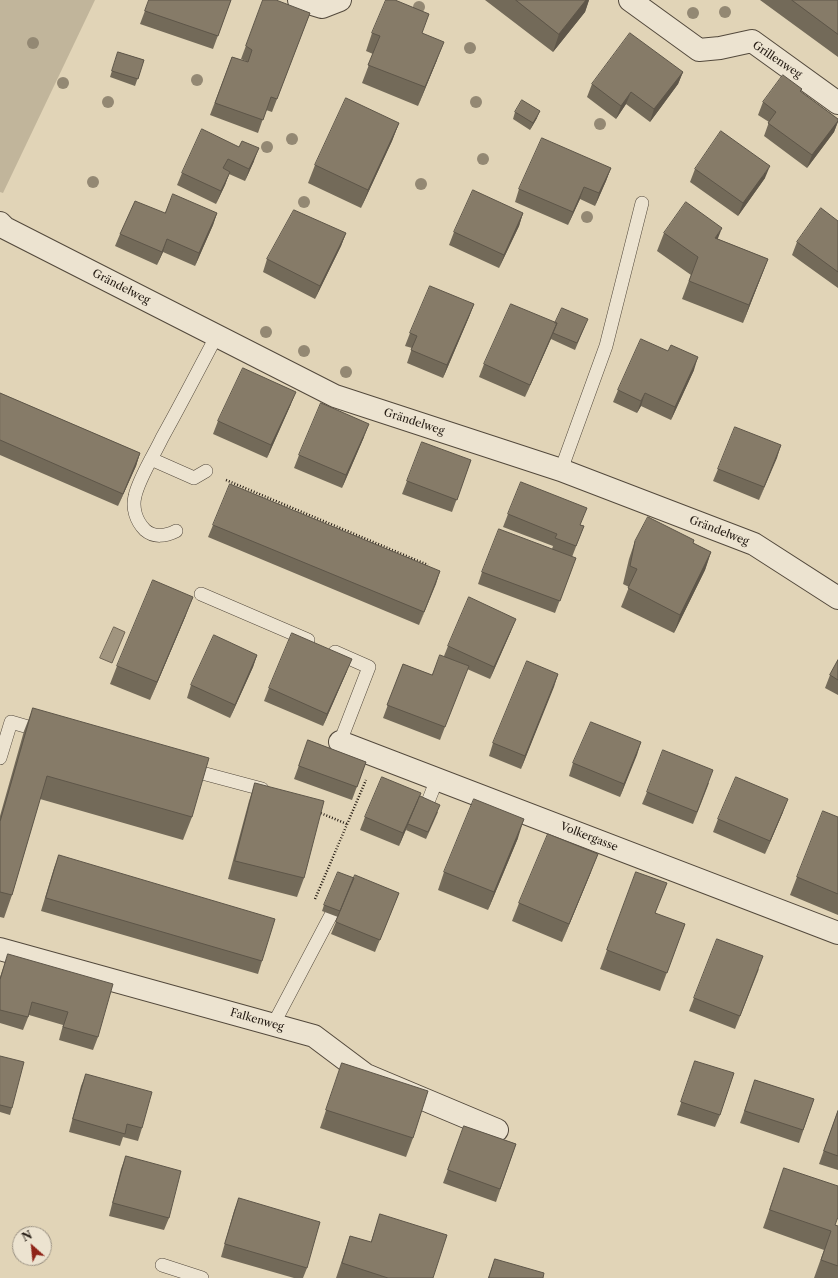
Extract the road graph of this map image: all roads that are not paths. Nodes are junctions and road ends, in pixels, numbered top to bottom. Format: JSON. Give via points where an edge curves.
{"nodes":[{"id":1,"x":300,"y":0,"type":"edge"},
{"id":2,"x":340,"y":0,"type":"edge"},
{"id":3,"x":630,"y":0,"type":"edge"},
{"id":4,"x":838,"y":103,"type":"edge"},
{"id":5,"x":642,"y":203,"type":"dead end"},
{"id":6,"x":0,"y":223,"type":"edge"},
{"id":7,"x":217,"y":335,"type":"junction"},
{"id":8,"x":151,"y":459,"type":"junction"},
{"id":9,"x":561,"y":470,"type":"junction"},
{"id":10,"x":206,"y":471,"type":"road end"},
{"id":11,"x":176,"y":531,"type":"dead end"},
{"id":12,"x":201,"y":594,"type":"dead end"},
{"id":13,"x":838,"y":598,"type":"edge"},
{"id":14,"x":56,"y":735,"type":"edge"},
{"id":15,"x":340,"y":742,"type":"joint"},
{"id":16,"x":0,"y":758,"type":"edge"},
{"id":17,"x":178,"y":767,"type":"edge"},
{"id":18,"x":437,"y":779,"type":"junction"},
{"id":19,"x":262,"y":790,"type":"edge"},
{"id":20,"x":426,"y":807,"type":"edge"},
{"id":21,"x":331,"y":915,"type":"edge"},
{"id":22,"x":838,"y":934,"type":"edge"},
{"id":23,"x":0,"y":949,"type":"edge"},
{"id":24,"x":273,"y":1025,"type":"junction"},
{"id":25,"x":497,"y":1130,"type":"dead end"},
{"id":26,"x":162,"y":1265,"type":"dead end"},
{"id":27,"x":202,"y":1278,"type":"edge"}],
"edges":[{"from":1,"to":2,"type":"street","via":[[322,7]]},
{"from":3,"to":4,"type":"street","name":"Grillenweg","via":[[699,50],[752,41]]},
{"from":5,"to":9,"type":"lane","via":[[606,346]]},
{"from":6,"to":7,"type":"street","name":"Grändelweg","via":[[5,228]]},
{"from":7,"to":8,"type":"lane"},
{"from":7,"to":9,"type":"street","name":"Grändelweg","via":[[335,396]]},
{"from":8,"to":10,"type":"lane","via":[[194,478]]},
{"from":8,"to":11,"type":"lane","via":[[135,496],[135,513],[146,531],[159,536]]},
{"from":9,"to":13,"type":"street","name":"Grändelweg","via":[[754,544]]},
{"from":12,"to":15,"type":"lane","via":[[369,667]]},
{"from":14,"to":16,"type":"lane","via":[[11,722]]},
{"from":15,"to":18,"type":"street","name":"Volkergasse"},
{"from":17,"to":19,"type":"lane"},
{"from":18,"to":20,"type":"lane"},
{"from":18,"to":22,"type":"street","name":"Volkergasse","via":[[509,814]]},
{"from":21,"to":24,"type":"lane"},
{"from":23,"to":24,"type":"street","name":"Falkenweg"},
{"from":24,"to":25,"type":"street","name":"Falkenweg","via":[[314,1036],[366,1074]]},
{"from":26,"to":27,"type":"lane"}]}
